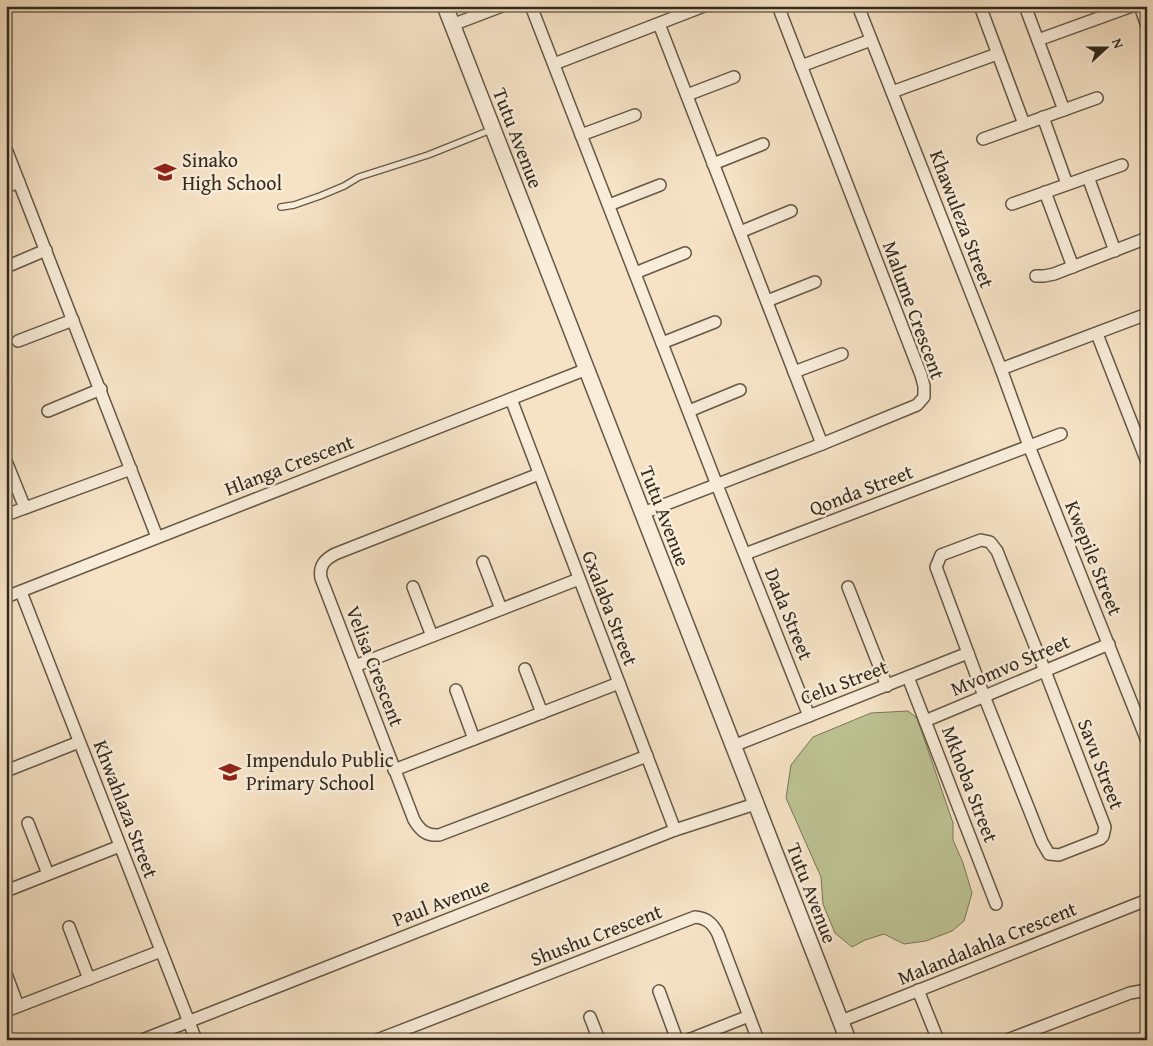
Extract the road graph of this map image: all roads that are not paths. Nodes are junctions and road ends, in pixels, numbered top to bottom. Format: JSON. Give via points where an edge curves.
{"nodes":[{"id":1,"x":445,"y":6,"type":"edge"},
{"id":2,"x":502,"y":6,"type":"edge"},
{"id":3,"x":531,"y":6,"type":"edge"},
{"id":4,"x":704,"y":6,"type":"edge"},
{"id":5,"x":778,"y":6,"type":"edge"},
{"id":6,"x":858,"y":6,"type":"edge"},
{"id":7,"x":980,"y":6,"type":"edge"},
{"id":8,"x":1025,"y":6,"type":"edge"},
{"id":9,"x":1132,"y":6,"type":"edge"},
{"id":10,"x":1140,"y":6,"type":"edge"},
{"id":11,"x":659,"y":24,"type":"junction"},
{"id":12,"x":452,"y":25,"type":"junction"},
{"id":13,"x":1147,"y":26,"type":"edge"},
{"id":14,"x":871,"y":40,"type":"junction"},
{"id":15,"x":1038,"y":40,"type":"junction"},
{"id":16,"x":998,"y":54,"type":"junction"},
{"id":17,"x":554,"y":64,"type":"junction"},
{"id":18,"x":801,"y":66,"type":"junction"},
{"id":19,"x":734,"y":76,"type":"dead end"},
{"id":20,"x":892,"y":92,"type":"junction"},
{"id":21,"x":687,"y":95,"type":"junction"},
{"id":22,"x":1098,"y":98,"type":"dead end"},
{"id":23,"x":1064,"y":110,"type":"junction"},
{"id":24,"x":634,"y":116,"type":"dead end"},
{"id":25,"x":1043,"y":117,"type":"junction"},
{"id":26,"x":1024,"y":124,"type":"junction"},
{"id":27,"x":492,"y":130,"type":"junction"},
{"id":28,"x":582,"y":134,"type":"junction"},
{"id":29,"x":983,"y":139,"type":"dead end"},
{"id":30,"x":763,"y":144,"type":"dead end"},
{"id":31,"x":6,"y":149,"type":"edge"},
{"id":32,"x":713,"y":164,"type":"junction"},
{"id":33,"x":1122,"y":165,"type":"dead end"},
{"id":34,"x":1088,"y":177,"type":"junction"},
{"id":35,"x":19,"y":182,"type":"junction"},
{"id":36,"x":1067,"y":184,"type":"junction"},
{"id":37,"x":660,"y":185,"type":"dead end"},
{"id":38,"x":6,"y":187,"type":"edge"},
{"id":39,"x":1045,"y":192,"type":"junction"},
{"id":40,"x":1012,"y":204,"type":"dead end"},
{"id":41,"x":609,"y":205,"type":"junction"},
{"id":42,"x":281,"y":207,"type":"dead end"},
{"id":43,"x":791,"y":212,"type":"dead end"},
{"id":44,"x":740,"y":232,"type":"junction"},
{"id":45,"x":1147,"y":238,"type":"edge"},
{"id":46,"x":46,"y":250,"type":"junction"},
{"id":47,"x":1115,"y":251,"type":"junction"},
{"id":48,"x":685,"y":253,"type":"dead end"},
{"id":49,"x":6,"y":267,"type":"edge"},
{"id":50,"x":1073,"y":267,"type":"junction"},
{"id":51,"x":635,"y":273,"type":"junction"},
{"id":52,"x":1036,"y":276,"type":"dead end"},
{"id":53,"x":814,"y":282,"type":"dead end"},
{"id":54,"x":767,"y":301,"type":"junction"},
{"id":55,"x":1147,"y":314,"type":"edge"},
{"id":56,"x":73,"y":320,"type":"junction"},
{"id":57,"x":715,"y":322,"type":"dead end"},
{"id":58,"x":1097,"y":334,"type":"junction"},
{"id":59,"x":18,"y":341,"type":"dead end"},
{"id":60,"x":662,"y":343,"type":"junction"},
{"id":61,"x":842,"y":354,"type":"dead end"},
{"id":62,"x":586,"y":369,"type":"junction"},
{"id":63,"x":1000,"y":369,"type":"junction"},
{"id":64,"x":794,"y":372,"type":"junction"},
{"id":65,"x":101,"y":390,"type":"junction"},
{"id":66,"x":740,"y":390,"type":"dead end"},
{"id":67,"x":511,"y":399,"type":"junction"},
{"id":68,"x":48,"y":411,"type":"dead end"},
{"id":69,"x":689,"y":412,"type":"junction"},
{"id":70,"x":1061,"y":434,"type":"dead end"},
{"id":71,"x":822,"y":444,"type":"junction"},
{"id":72,"x":1029,"y":446,"type":"junction"},
{"id":73,"x":6,"y":461,"type":"edge"},
{"id":74,"x":1147,"y":462,"type":"edge"},
{"id":75,"x":131,"y":469,"type":"junction"},
{"id":76,"x":539,"y":474,"type":"junction"},
{"id":77,"x":717,"y":485,"type":"junction"},
{"id":78,"x":25,"y":508,"type":"junction"},
{"id":79,"x":643,"y":513,"type":"junction"},
{"id":80,"x":6,"y":515,"type":"edge"},
{"id":81,"x":157,"y":537,"type":"junction"},
{"id":82,"x":745,"y":554,"type":"junction"},
{"id":83,"x":482,"y":562,"type":"dead end"},
{"id":84,"x":579,"y":578,"type":"junction"},
{"id":85,"x":413,"y":587,"type":"dead end"},
{"id":86,"x":848,"y":587,"type":"dead end"},
{"id":87,"x":21,"y":592,"type":"junction"},
{"id":88,"x":6,"y":597,"type":"edge"},
{"id":89,"x":501,"y":609,"type":"junction"},
{"id":90,"x":432,"y":636,"type":"junction"},
{"id":91,"x":1109,"y":644,"type":"junction"},
{"id":92,"x":968,"y":653,"type":"junction"},
{"id":93,"x":355,"y":666,"type":"junction"},
{"id":94,"x":525,"y":669,"type":"dead end"},
{"id":95,"x":1045,"y":671,"type":"junction"},
{"id":96,"x":908,"y":677,"type":"junction"},
{"id":97,"x":619,"y":683,"type":"junction"},
{"id":98,"x":887,"y":686,"type":"junction"},
{"id":99,"x":456,"y":690,"type":"dead end"},
{"id":100,"x":984,"y":696,"type":"junction"},
{"id":101,"x":542,"y":713,"type":"junction"},
{"id":102,"x":810,"y":716,"type":"junction"},
{"id":103,"x":925,"y":721,"type":"junction"},
{"id":104,"x":474,"y":739,"type":"junction"},
{"id":105,"x":1147,"y":740,"type":"edge"},
{"id":106,"x":79,"y":742,"type":"junction"},
{"id":107,"x":733,"y":746,"type":"junction"},
{"id":108,"x":647,"y":756,"type":"junction"},
{"id":109,"x":8,"y":766,"type":"edge"},
{"id":110,"x":394,"y":770,"type":"junction"},
{"id":111,"x":756,"y":804,"type":"junction"},
{"id":112,"x":28,"y":823,"type":"dead end"},
{"id":113,"x":675,"y":830,"type":"junction"},
{"id":114,"x":120,"y":846,"type":"junction"},
{"id":115,"x":48,"y":874,"type":"junction"},
{"id":116,"x":6,"y":891,"type":"edge"},
{"id":117,"x":1147,"y":900,"type":"edge"},
{"id":118,"x":996,"y":904,"type":"dead end"},
{"id":119,"x":69,"y":927,"type":"dead end"},
{"id":120,"x":161,"y":951,"type":"junction"},
{"id":121,"x":6,"y":974,"type":"edge"},
{"id":122,"x":89,"y":979,"type":"junction"},
{"id":123,"x":918,"y":990,"type":"junction"},
{"id":124,"x":1147,"y":990,"type":"edge"},
{"id":125,"x":659,"y":991,"type":"dead end"},
{"id":126,"x":18,"y":1006,"type":"junction"},
{"id":127,"x":6,"y":1011,"type":"edge"},
{"id":128,"x":749,"y":1016,"type":"junction"},
{"id":129,"x":590,"y":1017,"type":"dead end"},
{"id":130,"x":841,"y":1021,"type":"junction"},
{"id":131,"x":188,"y":1022,"type":"junction"},
{"id":132,"x":142,"y":1040,"type":"edge"},
{"id":133,"x":196,"y":1040,"type":"edge"},
{"id":134,"x":377,"y":1040,"type":"edge"},
{"id":135,"x":599,"y":1040,"type":"edge"},
{"id":136,"x":677,"y":1040,"type":"edge"},
{"id":137,"x":688,"y":1040,"type":"edge"},
{"id":138,"x":758,"y":1040,"type":"edge"},
{"id":139,"x":848,"y":1040,"type":"edge"},
{"id":140,"x":938,"y":1040,"type":"edge"},
{"id":141,"x":1007,"y":1040,"type":"edge"}],
"edges":[{"from":1,"to":12,"type":"street","name":"Tutu Avenue"},
{"from":2,"to":12,"type":"street"},
{"from":3,"to":17,"type":"street"},
{"from":4,"to":11,"type":"street"},
{"from":5,"to":18,"type":"street","name":"Malume Crescent"},
{"from":6,"to":14,"type":"street","name":"Khawuleza Street"},
{"from":7,"to":16,"type":"street"},
{"from":8,"to":15,"type":"street"},
{"from":9,"to":15,"type":"street"},
{"from":10,"to":13,"type":"street"},
{"from":11,"to":17,"type":"street"},
{"from":11,"to":21,"type":"street"},
{"from":12,"to":27,"type":"street","name":"Tutu Avenue"},
{"from":14,"to":18,"type":"street"},
{"from":14,"to":20,"type":"street","name":"Khawuleza Street"},
{"from":15,"to":23,"type":"street"},
{"from":16,"to":20,"type":"street"},
{"from":16,"to":26,"type":"street"},
{"from":17,"to":28,"type":"street"},
{"from":18,"to":71,"type":"street","name":"Malume Crescent","via":[[925,392],[917,405]]},
{"from":19,"to":21,"type":"street"},
{"from":20,"to":63,"type":"street","name":"Khawuleza Street"},
{"from":21,"to":32,"type":"street"},
{"from":22,"to":23,"type":"street"},
{"from":23,"to":25,"type":"street"},
{"from":24,"to":28,"type":"street"},
{"from":25,"to":26,"type":"street"},
{"from":25,"to":36,"type":"street"},
{"from":26,"to":29,"type":"street"},
{"from":27,"to":42,"type":"lane","via":[[359,177],[320,196]]},
{"from":27,"to":62,"type":"street","name":"Tutu Avenue"},
{"from":28,"to":41,"type":"street"},
{"from":30,"to":32,"type":"street"},
{"from":31,"to":35,"type":"street"},
{"from":32,"to":44,"type":"street"},
{"from":33,"to":34,"type":"street"},
{"from":34,"to":36,"type":"street"},
{"from":34,"to":47,"type":"street"},
{"from":35,"to":38,"type":"street"},
{"from":35,"to":46,"type":"street"},
{"from":36,"to":39,"type":"street"},
{"from":37,"to":41,"type":"street"},
{"from":39,"to":40,"type":"street"},
{"from":39,"to":50,"type":"street"},
{"from":41,"to":51,"type":"street"},
{"from":43,"to":44,"type":"street"},
{"from":44,"to":54,"type":"street"},
{"from":45,"to":47,"type":"street"},
{"from":46,"to":49,"type":"street"},
{"from":46,"to":56,"type":"street"},
{"from":47,"to":50,"type":"street"},
{"from":48,"to":51,"type":"street"},
{"from":50,"to":52,"type":"street","via":[[1049,276]]},
{"from":51,"to":60,"type":"street"},
{"from":53,"to":54,"type":"street"},
{"from":54,"to":64,"type":"street"},
{"from":55,"to":58,"type":"street"},
{"from":56,"to":59,"type":"street"},
{"from":56,"to":65,"type":"street"},
{"from":57,"to":60,"type":"street"},
{"from":58,"to":63,"type":"street"},
{"from":58,"to":74,"type":"street"},
{"from":60,"to":69,"type":"street"},
{"from":61,"to":64,"type":"street"},
{"from":62,"to":67,"type":"street","name":"Hlanga Crescent"},
{"from":62,"to":79,"type":"street","name":"Tutu Avenue"},
{"from":63,"to":72,"type":"street","name":"Khawuleza Street"},
{"from":64,"to":71,"type":"street"},
{"from":65,"to":68,"type":"street"},
{"from":65,"to":75,"type":"street"},
{"from":66,"to":69,"type":"street"},
{"from":67,"to":76,"type":"street","name":"Gxalaba Street"},
{"from":67,"to":81,"type":"street","name":"Hlanga Crescent"},
{"from":69,"to":77,"type":"street"},
{"from":70,"to":72,"type":"street","name":"Qonda Street"},
{"from":71,"to":77,"type":"street","name":"Malume Crescent"},
{"from":72,"to":82,"type":"street","name":"Qonda Street"},
{"from":72,"to":91,"type":"street","name":"Kwepile Street"},
{"from":73,"to":78,"type":"street"},
{"from":75,"to":78,"type":"street"},
{"from":75,"to":81,"type":"street"},
{"from":76,"to":84,"type":"street","name":"Gxalaba Street"},
{"from":76,"to":93,"type":"street","name":"Velisa Crescent","via":[[335,554],[324,562],[321,578]]},
{"from":77,"to":79,"type":"street","name":"Malume Crescent"},
{"from":77,"to":82,"type":"street"},
{"from":78,"to":80,"type":"street"},
{"from":79,"to":107,"type":"street","name":"Tutu Avenue"},
{"from":81,"to":87,"type":"street","name":"Hlanga Crescent"},
{"from":82,"to":102,"type":"street","name":"Dada Street"},
{"from":83,"to":89,"type":"street"},
{"from":84,"to":89,"type":"street"},
{"from":84,"to":97,"type":"street","name":"Gxalaba Street"},
{"from":85,"to":90,"type":"street"},
{"from":86,"to":98,"type":"street"},
{"from":87,"to":88,"type":"street","name":"Hlanga Crescent"},
{"from":87,"to":106,"type":"street","name":"Khwahlaza Street"},
{"from":89,"to":90,"type":"street"},
{"from":90,"to":93,"type":"street"},
{"from":91,"to":95,"type":"street","name":"Mvomvo Street"},
{"from":91,"to":105,"type":"street","name":"Kwepile Street"},
{"from":92,"to":95,"type":"street","name":"Savu Street","via":[[936,563],[941,555],[981,540],[994,546],[997,552]]},
{"from":92,"to":96,"type":"street","name":"Celu Street"},
{"from":92,"to":100,"type":"street","name":"Savu Street"},
{"from":93,"to":110,"type":"street","name":"Velisa Crescent"},
{"from":94,"to":101,"type":"street"},
{"from":95,"to":100,"type":"street","name":"Mvomvo Street"},
{"from":95,"to":100,"type":"street","name":"Savu Street","via":[[1103,821],[1103,836],[1094,842],[1058,855],[1047,851]]},
{"from":96,"to":98,"type":"street","name":"Celu Street"},
{"from":96,"to":103,"type":"street","name":"Mkhoba Street"},
{"from":97,"to":101,"type":"street"},
{"from":97,"to":108,"type":"street","name":"Gxalaba Street"},
{"from":98,"to":102,"type":"street","name":"Celu Street"},
{"from":99,"to":104,"type":"street"},
{"from":100,"to":103,"type":"street","name":"Mvomvo Street"},
{"from":101,"to":104,"type":"street"},
{"from":102,"to":107,"type":"street","name":"Celu Street"},
{"from":103,"to":118,"type":"street","name":"Mkhoba Street"},
{"from":104,"to":110,"type":"street"},
{"from":106,"to":109,"type":"street"},
{"from":106,"to":114,"type":"street","name":"Khwahlaza Street"},
{"from":107,"to":111,"type":"street","name":"Tutu Avenue"},
{"from":108,"to":110,"type":"street","name":"Velisa Crescent","via":[[432,836],[420,829]]},
{"from":108,"to":113,"type":"street","name":"Gxalaba Street"},
{"from":111,"to":113,"type":"street","name":"Paul Avenue"},
{"from":111,"to":130,"type":"street","name":"Tutu Avenue"},
{"from":112,"to":115,"type":"street"},
{"from":113,"to":131,"type":"street","name":"Paul Avenue"},
{"from":114,"to":115,"type":"street"},
{"from":114,"to":120,"type":"street","name":"Khwahlaza Street"},
{"from":115,"to":116,"type":"street"},
{"from":117,"to":123,"type":"street","name":"Malandalahla Crescent"},
{"from":119,"to":122,"type":"street"},
{"from":120,"to":122,"type":"street"},
{"from":120,"to":131,"type":"street","name":"Khwahlaza Street"},
{"from":121,"to":126,"type":"street"},
{"from":122,"to":126,"type":"street"},
{"from":123,"to":130,"type":"street","name":"Malandalahla Crescent"},
{"from":123,"to":140,"type":"street"},
{"from":124,"to":141,"type":"street","via":[[1130,993]]},
{"from":125,"to":136,"type":"street"},
{"from":126,"to":127,"type":"street"},
{"from":128,"to":134,"type":"street","name":"Shushu Crescent","via":[[714,928],[704,918],[695,917]]},
{"from":128,"to":137,"type":"street"},
{"from":128,"to":138,"type":"street","name":"Shushu Crescent"},
{"from":129,"to":135,"type":"street"},
{"from":130,"to":139,"type":"street","name":"Tutu Avenue"},
{"from":131,"to":132,"type":"street","name":"Paul Avenue"},
{"from":131,"to":133,"type":"street","name":"Khwahlaza Street"}]}
